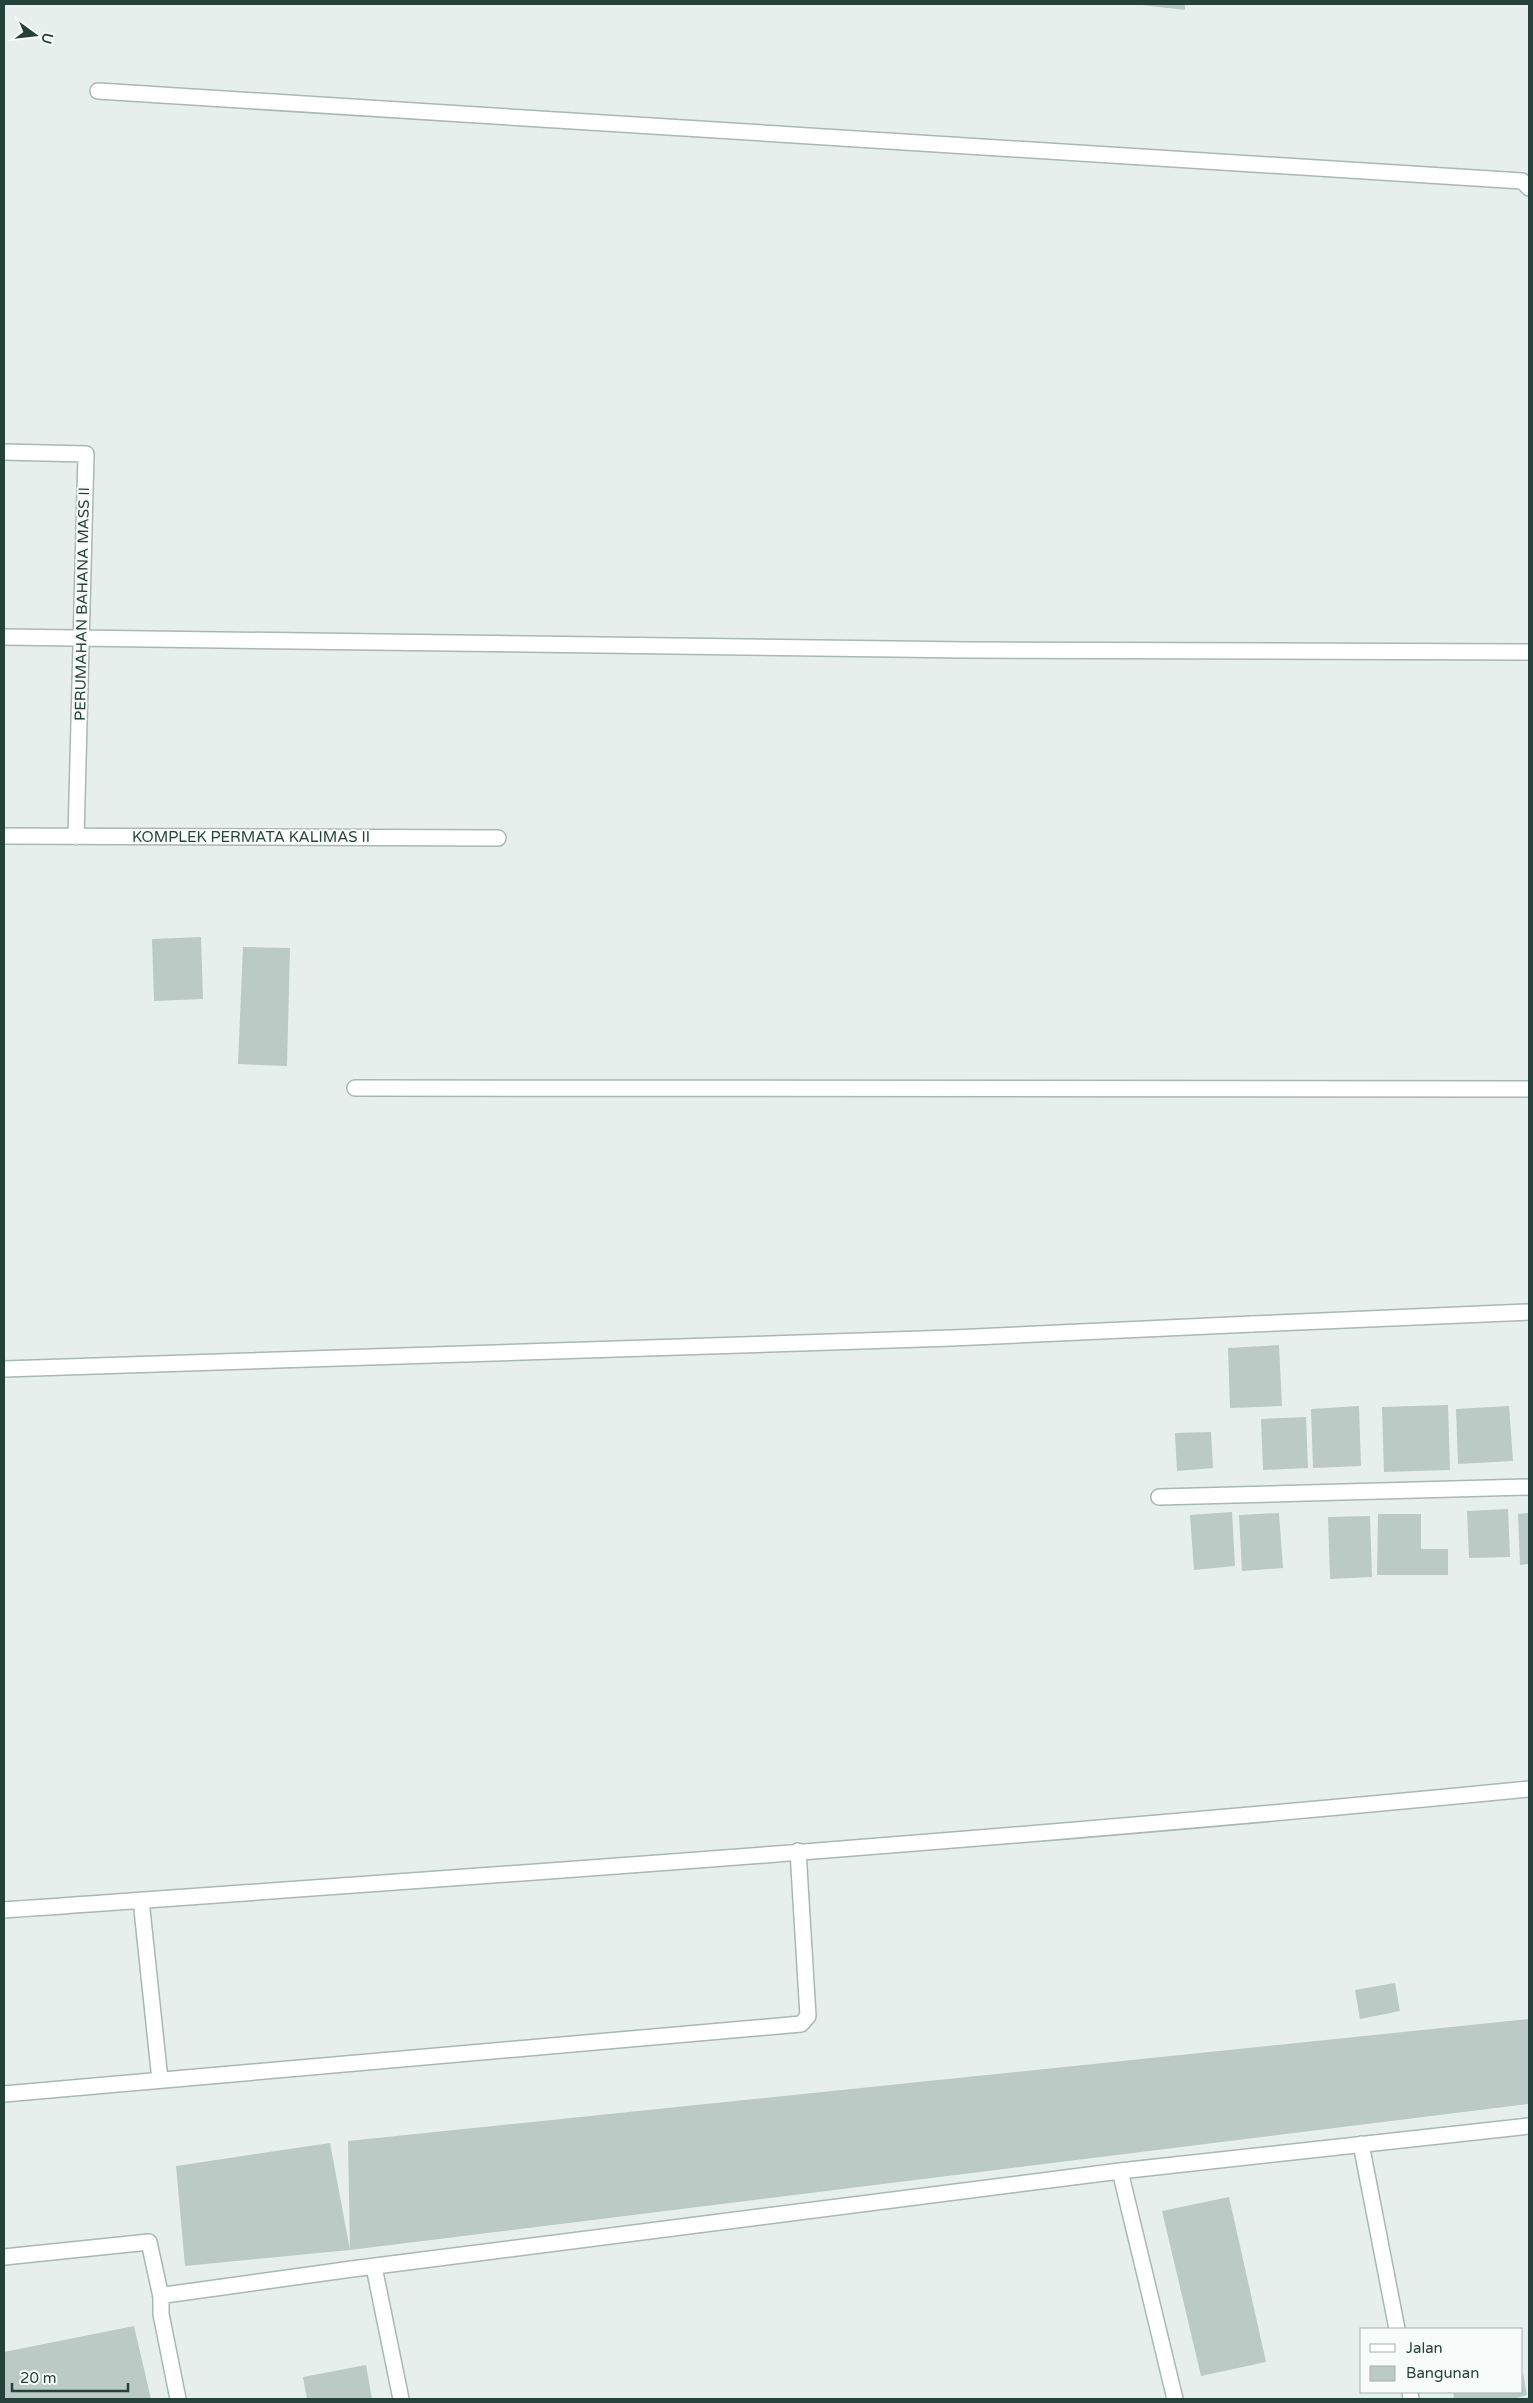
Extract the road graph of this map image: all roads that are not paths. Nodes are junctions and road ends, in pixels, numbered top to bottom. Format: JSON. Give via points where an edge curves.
{"nodes":[{"id":1,"x":98,"y":91,"type":"dead end"},
{"id":2,"x":1529,"y":188,"type":"edge"},
{"id":3,"x":4,"y":452,"type":"edge"},
{"id":4,"x":4,"y":637,"type":"edge"},
{"id":5,"x":81,"y":638,"type":"junction"},
{"id":6,"x":1529,"y":652,"type":"edge"},
{"id":7,"x":4,"y":836,"type":"edge"},
{"id":8,"x":76,"y":836,"type":"junction"},
{"id":9,"x":498,"y":838,"type":"dead end"},
{"id":10,"x":355,"y":1088,"type":"dead end"},
{"id":11,"x":1529,"y":1088,"type":"edge"},
{"id":12,"x":1529,"y":1312,"type":"edge"},
{"id":13,"x":4,"y":1369,"type":"edge"},
{"id":14,"x":1529,"y":1487,"type":"edge"},
{"id":15,"x":1159,"y":1497,"type":"dead end"},
{"id":16,"x":1529,"y":1789,"type":"edge"},
{"id":17,"x":798,"y":1851,"type":"junction"},
{"id":18,"x":141,"y":1900,"type":"junction"},
{"id":19,"x":4,"y":1910,"type":"edge"},
{"id":20,"x":160,"y":2080,"type":"junction"},
{"id":21,"x":4,"y":2094,"type":"edge"},
{"id":22,"x":1529,"y":2126,"type":"edge"},
{"id":23,"x":1361,"y":2144,"type":"junction"},
{"id":24,"x":1120,"y":2172,"type":"junction"},
{"id":25,"x":4,"y":2258,"type":"edge"},
{"id":26,"x":374,"y":2266,"type":"junction"},
{"id":27,"x":163,"y":2296,"type":"junction"},
{"id":28,"x":1397,"y":2328,"type":"edge"},
{"id":29,"x":178,"y":2399,"type":"edge"},
{"id":30,"x":401,"y":2399,"type":"edge"},
{"id":31,"x":1175,"y":2399,"type":"edge"}],
"edges":[{"from":1,"to":2,"type":"street","via":[[1522,181]]},
{"from":3,"to":5,"type":"street","name":"PERUMAHAN BAHANA MASS II","via":[[86,454]]},
{"from":4,"to":5,"type":"street"},
{"from":5,"to":6,"type":"street","via":[[967,650]]},
{"from":5,"to":8,"type":"street","name":"PERUMAHAN BAHANA MASS II"},
{"from":7,"to":8,"type":"street","name":"KOMPLEK PERMATA KALIMAS II"},
{"from":8,"to":9,"type":"street","name":"KOMPLEK PERMATA KALIMAS II"},
{"from":10,"to":11,"type":"street"},
{"from":12,"to":13,"type":"street","via":[[932,1338]]},
{"from":14,"to":15,"type":"street"},
{"from":16,"to":17,"type":"street"},
{"from":17,"to":18,"type":"street"},
{"from":17,"to":20,"type":"street","via":[[808,2016],[801,2024]]},
{"from":18,"to":19,"type":"street"},
{"from":18,"to":20,"type":"street"},
{"from":20,"to":21,"type":"street"},
{"from":22,"to":23,"type":"street"},
{"from":23,"to":24,"type":"street"},
{"from":23,"to":28,"type":"street"},
{"from":24,"to":26,"type":"street"},
{"from":24,"to":31,"type":"street"},
{"from":25,"to":27,"type":"street","via":[[149,2242]]},
{"from":26,"to":27,"type":"street"},
{"from":26,"to":30,"type":"street"},
{"from":27,"to":29,"type":"street","via":[[161,2314]]}]}
